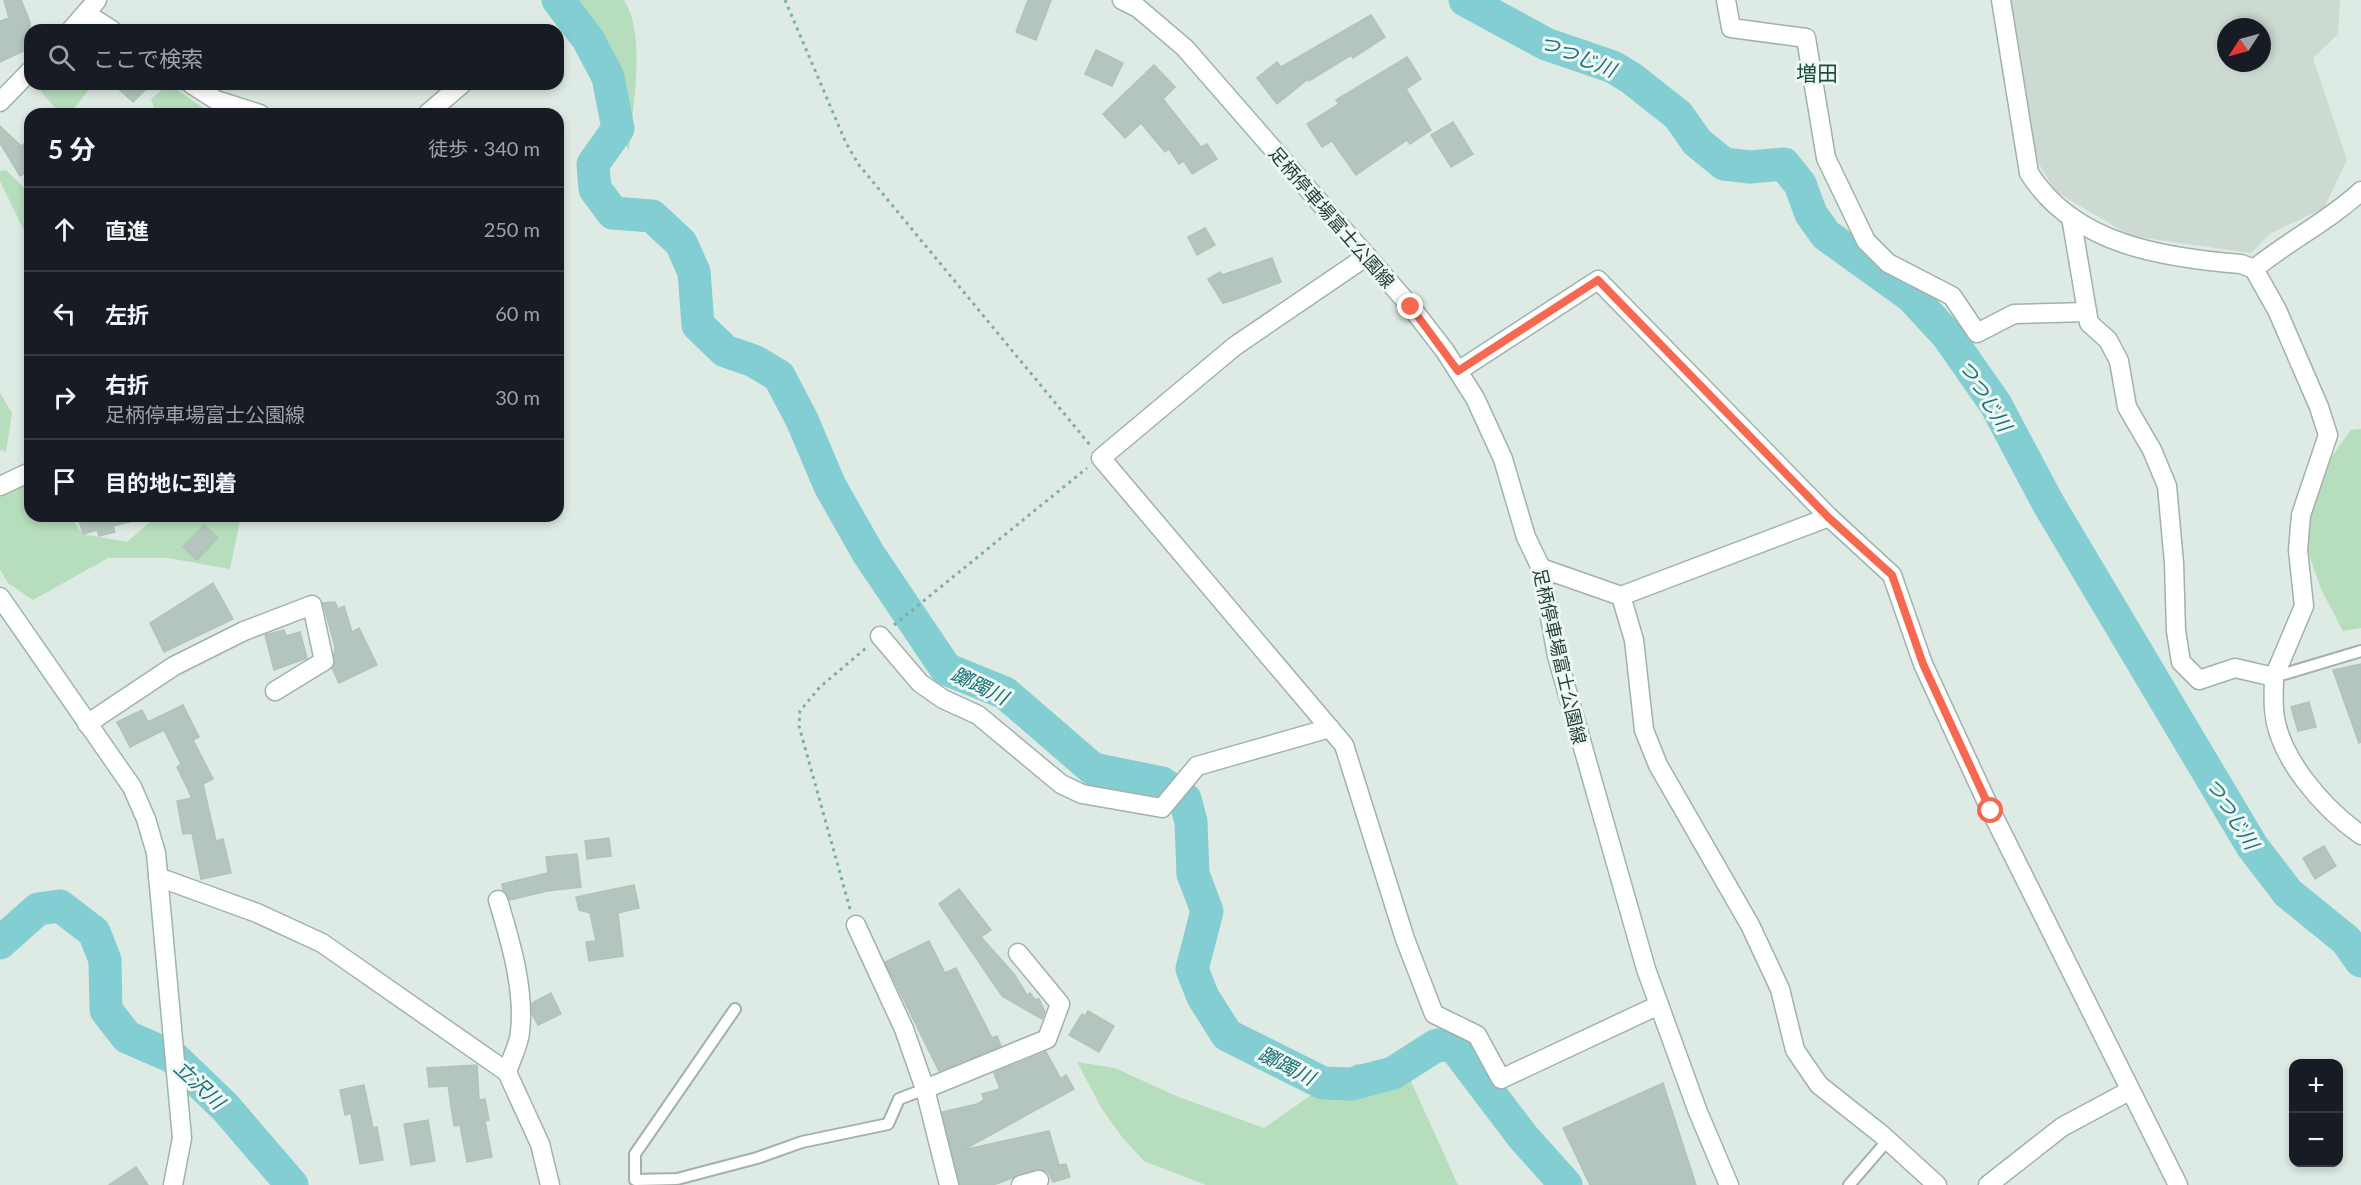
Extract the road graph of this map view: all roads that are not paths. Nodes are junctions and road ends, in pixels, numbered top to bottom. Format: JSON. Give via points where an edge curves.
{"nodes":[{"id":1,"x":1122,"y":0,"type":"edge"},
{"id":2,"x":1726,"y":0,"type":"edge"},
{"id":3,"x":2001,"y":0,"type":"edge"},
{"id":4,"x":92,"y":7,"type":"edge"},
{"id":5,"x":76,"y":24,"type":"edge"},
{"id":6,"x":107,"y":24,"type":"edge"},
{"id":7,"x":24,"y":77,"type":"edge"},
{"id":8,"x":200,"y":90,"type":"edge"},
{"id":9,"x":455,"y":90,"type":"edge"},
{"id":10,"x":0,"y":102,"type":"edge"},
{"id":11,"x":241,"y":108,"type":"edge"},
{"id":12,"x":434,"y":108,"type":"edge"},
{"id":13,"x":2361,"y":191,"type":"edge"},
{"id":14,"x":2071,"y":217,"type":"junction"},
{"id":15,"x":1367,"y":256,"type":"junction"},
{"id":16,"x":2254,"y":269,"type":"junction"},
{"id":17,"x":2087,"y":312,"type":"junction"},
{"id":18,"x":1458,"y":371,"type":"junction"},
{"id":19,"x":24,"y":475,"type":"edge"},
{"id":20,"x":0,"y":486,"type":"edge"},
{"id":21,"x":1829,"y":518,"type":"junction"},
{"id":22,"x":1541,"y":568,"type":"junction"},
{"id":23,"x":1621,"y":596,"type":"junction"},
{"id":24,"x":0,"y":597,"type":"edge"},
{"id":25,"x":884,"y":633,"type":"road end"},
{"id":26,"x":2361,"y":651,"type":"edge"},
{"id":27,"x":2274,"y":677,"type":"junction"},
{"id":28,"x":275,"y":691,"type":"dead end"},
{"id":29,"x":87,"y":724,"type":"junction"},
{"id":30,"x":1330,"y":728,"type":"junction"},
{"id":31,"x":2361,"y":835,"type":"edge"},
{"id":32,"x":158,"y":877,"type":"junction"},
{"id":33,"x":498,"y":900,"type":"dead end"},
{"id":34,"x":856,"y":925,"type":"road end"},
{"id":35,"x":1018,"y":953,"type":"dead end"},
{"id":36,"x":1659,"y":1005,"type":"junction"},
{"id":37,"x":735,"y":1009,"type":"dead end"},
{"id":38,"x":507,"y":1072,"type":"junction"},
{"id":39,"x":926,"y":1089,"type":"junction"},
{"id":40,"x":2129,"y":1091,"type":"junction"},
{"id":41,"x":1888,"y":1140,"type":"junction"},
{"id":42,"x":1039,"y":1180,"type":"dead end"},
{"id":43,"x":631,"y":1183,"type":"edge"},
{"id":44,"x":173,"y":1185,"type":"edge"},
{"id":45,"x":550,"y":1185,"type":"edge"},
{"id":46,"x":949,"y":1185,"type":"edge"},
{"id":47,"x":1021,"y":1185,"type":"edge"},
{"id":48,"x":1729,"y":1185,"type":"edge"},
{"id":49,"x":1848,"y":1185,"type":"edge"},
{"id":50,"x":1937,"y":1185,"type":"edge"},
{"id":51,"x":1988,"y":1185,"type":"edge"},
{"id":52,"x":2178,"y":1185,"type":"edge"}],
"edges":[{"from":1,"to":15,"type":"street","name":"足柄停車場富士公園線","via":[[1138,8],[1185,48]]},
{"from":2,"to":17,"type":"street","via":[[1731,28],[1806,38],[1826,158],[1866,241],[1888,263],[1952,296],[1977,333],[2014,314]]},
{"from":3,"to":14,"type":"street","via":[[2029,173],[2038,187]]},
{"from":4,"to":5,"type":"street"},
{"from":4,"to":6,"type":"street"},
{"from":7,"to":10,"type":"street"},
{"from":8,"to":11,"type":"street"},
{"from":9,"to":12,"type":"street"},
{"from":13,"to":16,"type":"street"},
{"from":14,"to":16,"type":"street","via":[[2113,241],[2156,255],[2241,264]]},
{"from":14,"to":17,"type":"street"},
{"from":15,"to":18,"type":"street","name":"足柄停車場富士公園線"},
{"from":15,"to":30,"type":"street","via":[[1235,346],[1101,458]]},
{"from":16,"to":27,"type":"street","via":[[2277,310],[2328,435],[2301,515],[2298,550],[2304,606]]},
{"from":17,"to":27,"type":"street","via":[[2089,323],[2108,340],[2119,361],[2127,407],[2167,486],[2181,662],[2199,680],[2235,668]]},
{"from":18,"to":21,"type":"street","via":[[1598,280]]},
{"from":18,"to":22,"type":"street","name":"足柄停車場富士公園線","via":[[1503,459],[1526,537]]},
{"from":19,"to":20,"type":"street"},
{"from":21,"to":23,"type":"street"},
{"from":21,"to":40,"type":"street","via":[[1892,575],[1942,706]]},
{"from":22,"to":23,"type":"street"},
{"from":22,"to":36,"type":"street","name":"足柄停車場富士公園線","via":[[1557,656],[1625,902]]},
{"from":23,"to":41,"type":"street","via":[[1634,640],[1644,730],[1658,765],[1750,925],[1780,989],[1795,1050],[1819,1085]]},
{"from":24,"to":29,"type":"street"},
{"from":25,"to":30,"type":"street","via":[[920,683],[978,716],[1061,784],[1082,794],[1162,808],[1197,766]]},
{"from":26,"to":27,"type":"lane"},
{"from":27,"to":31,"type":"street","via":[[2274,711],[2289,757],[2299,775]]},
{"from":28,"to":29,"type":"street","via":[[324,661],[312,605],[244,631],[174,666]]},
{"from":29,"to":32,"type":"street","via":[[132,787],[156,853]]},
{"from":30,"to":36,"type":"street","via":[[1344,745],[1405,939],[1434,1014],[1477,1035],[1501,1079]]},
{"from":32,"to":38,"type":"street","via":[[322,943]]},
{"from":32,"to":44,"type":"street","via":[[182,1138]]},
{"from":33,"to":38,"type":"street","via":[[519,998],[520,1033]]},
{"from":34,"to":39,"type":"street","via":[[904,1029]]},
{"from":35,"to":39,"type":"street","via":[[1059,1005],[1047,1039]]},
{"from":36,"to":48,"type":"street","name":"足柄停車場富士公園線"},
{"from":37,"to":43,"type":"lane","via":[[635,1154]]},
{"from":38,"to":45,"type":"street","via":[[540,1144]]},
{"from":39,"to":43,"type":"lane","via":[[899,1099],[888,1124],[802,1142],[677,1179]]},
{"from":39,"to":46,"type":"street"},
{"from":40,"to":51,"type":"street","via":[[2062,1127]]},
{"from":40,"to":52,"type":"street"},
{"from":41,"to":49,"type":"lane"},
{"from":41,"to":50,"type":"street"},
{"from":42,"to":47,"type":"street"}]}
